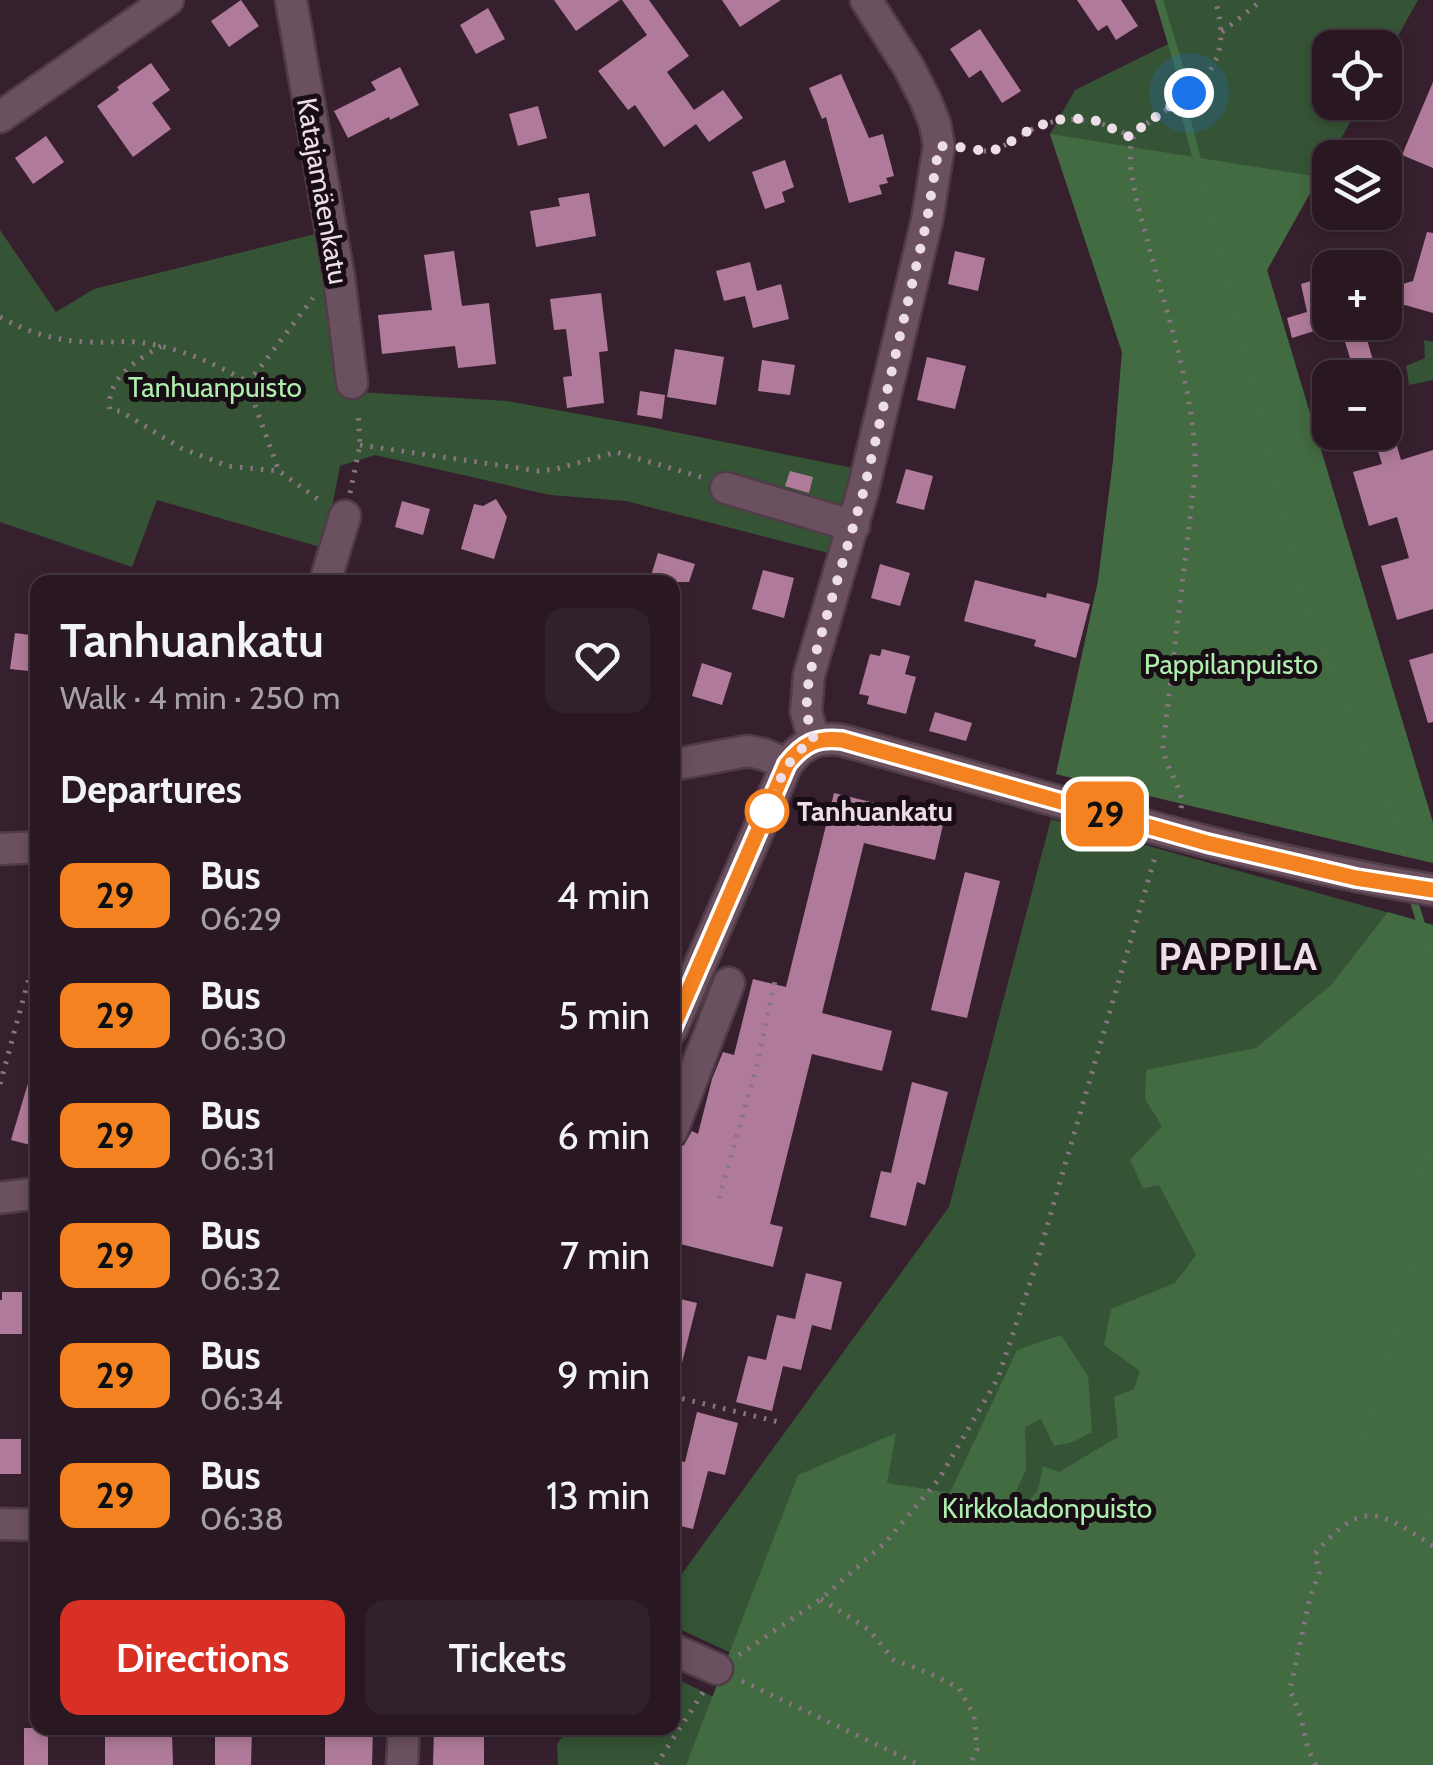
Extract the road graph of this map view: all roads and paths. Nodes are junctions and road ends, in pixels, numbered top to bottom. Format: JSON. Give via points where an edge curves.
{"nodes":[{"id":1,"x":168,"y":0,"type":"edge"},
{"id":2,"x":290,"y":0,"type":"edge"},
{"id":3,"x":866,"y":0,"type":"edge"},
{"id":4,"x":1216,"y":0,"type":"edge"},
{"id":5,"x":1262,"y":0,"type":"edge"},
{"id":6,"x":1222,"y":32,"type":"junction"},
{"id":7,"x":0,"y":117,"type":"edge"},
{"id":8,"x":1132,"y":138,"type":"junction"},
{"id":9,"x":939,"y":146,"type":"junction"},
{"id":10,"x":339,"y":277,"type":"junction"},
{"id":11,"x":0,"y":317,"type":"edge"},
{"id":12,"x":161,"y":346,"type":"junction"},
{"id":13,"x":246,"y":381,"type":"junction"},
{"id":14,"x":352,"y":383,"type":"joint"},
{"id":15,"x":360,"y":444,"type":"junction"},
{"id":16,"x":280,"y":471,"type":"junction"},
{"id":17,"x":726,"y":488,"type":"joint"},
{"id":18,"x":345,"y":516,"type":"junction"},
{"id":19,"x":854,"y":526,"type":"junction"},
{"id":20,"x":326,"y":575,"type":"edge"},
{"id":21,"x":814,"y":740,"type":"junction"},
{"id":22,"x":680,"y":764,"type":"edge"},
{"id":23,"x":787,"y":764,"type":"junction"},
{"id":24,"x":1168,"y":832,"type":"junction"},
{"id":25,"x":30,"y":847,"type":"edge"},
{"id":26,"x":0,"y":849,"type":"edge"},
{"id":27,"x":1433,"y":890,"type":"edge"},
{"id":28,"x":30,"y":974,"type":"edge"},
{"id":29,"x":775,"y":981,"type":"dead end"},
{"id":30,"x":729,"y":983,"type":"dead end"},
{"id":31,"x":680,"y":1011,"type":"edge"},
{"id":32,"x":0,"y":1084,"type":"edge"},
{"id":33,"x":680,"y":1110,"type":"edge"},
{"id":34,"x":30,"y":1194,"type":"edge"},
{"id":35,"x":0,"y":1198,"type":"edge"},
{"id":36,"x":718,"y":1198,"type":"dead end"},
{"id":37,"x":680,"y":1398,"type":"edge"},
{"id":38,"x":783,"y":1424,"type":"dead end"},
{"id":39,"x":0,"y":1524,"type":"edge"},
{"id":40,"x":30,"y":1525,"type":"edge"},
{"id":41,"x":1433,"y":1546,"type":"edge"},
{"id":42,"x":821,"y":1599,"type":"junction"},
{"id":43,"x":680,"y":1654,"type":"edge"},
{"id":44,"x":717,"y":1670,"type":"junction"},
{"id":45,"x":680,"y":1728,"type":"edge"},
{"id":46,"x":404,"y":1735,"type":"edge"},
{"id":47,"x":675,"y":1735,"type":"edge"},
{"id":48,"x":402,"y":1765,"type":"edge"},
{"id":49,"x":656,"y":1765,"type":"edge"},
{"id":50,"x":920,"y":1765,"type":"edge"},
{"id":51,"x":970,"y":1765,"type":"edge"},
{"id":52,"x":1316,"y":1765,"type":"edge"}],
"edges":[{"from":1,"to":7,"type":"street"},
{"from":2,"to":10,"type":"street","name":"Katajamäenkatu"},
{"from":3,"to":9,"type":"street","via":[[926,98]]},
{"from":4,"to":6,"type":"path"},
{"from":5,"to":6,"type":"path"},
{"from":6,"to":8,"type":"path","via":[[1218,56],[1201,82]]},
{"from":8,"to":9,"type":"path","via":[[1094,120],[1066,118],[986,152]]},
{"from":8,"to":24,"type":"path","via":[[1140,215],[1196,447],[1163,746],[1183,799]]},
{"from":9,"to":19,"type":"street"},
{"from":10,"to":13,"type":"path","via":[[309,302]]},
{"from":10,"to":14,"type":"street","name":"Katajamäenkatu"},
{"from":11,"to":12,"type":"path","via":[[46,338]]},
{"from":12,"to":13,"type":"path"},
{"from":12,"to":16,"type":"path","via":[[122,374],[110,410],[228,466]]},
{"from":13,"to":16,"type":"path"},
{"from":14,"to":15,"type":"path"},
{"from":15,"to":17,"type":"path","via":[[539,471],[616,452]]},
{"from":15,"to":18,"type":"path"},
{"from":16,"to":18,"type":"path"},
{"from":17,"to":19,"type":"street"},
{"from":18,"to":20,"type":"street"},
{"from":19,"to":21,"type":"street","via":[[808,685]]},
{"from":21,"to":23,"type":"street"},
{"from":21,"to":24,"type":"street","via":[[842,740]]},
{"from":22,"to":23,"type":"street","via":[[747,751]]},
{"from":23,"to":31,"type":"street"},
{"from":24,"to":27,"type":"street","via":[[1277,861]]},
{"from":24,"to":42,"type":"path","via":[[1152,864],[998,1378],[939,1478],[886,1542]]},
{"from":25,"to":26,"type":"street"},
{"from":28,"to":32,"type":"path"},
{"from":29,"to":36,"type":"path"},
{"from":30,"to":33,"type":"street"},
{"from":34,"to":35,"type":"street"},
{"from":37,"to":38,"type":"path"},
{"from":39,"to":40,"type":"street"},
{"from":41,"to":52,"type":"path","via":[[1373,1514],[1354,1517],[1314,1554],[1319,1573],[1290,1690]]},
{"from":42,"to":44,"type":"path"},
{"from":42,"to":51,"type":"path","via":[[869,1630],[894,1660],[959,1688],[974,1716],[977,1750]]},
{"from":43,"to":44,"type":"street"},
{"from":44,"to":45,"type":"path"},
{"from":44,"to":50,"type":"path"},
{"from":46,"to":48,"type":"street"},
{"from":47,"to":49,"type":"path"}]}
